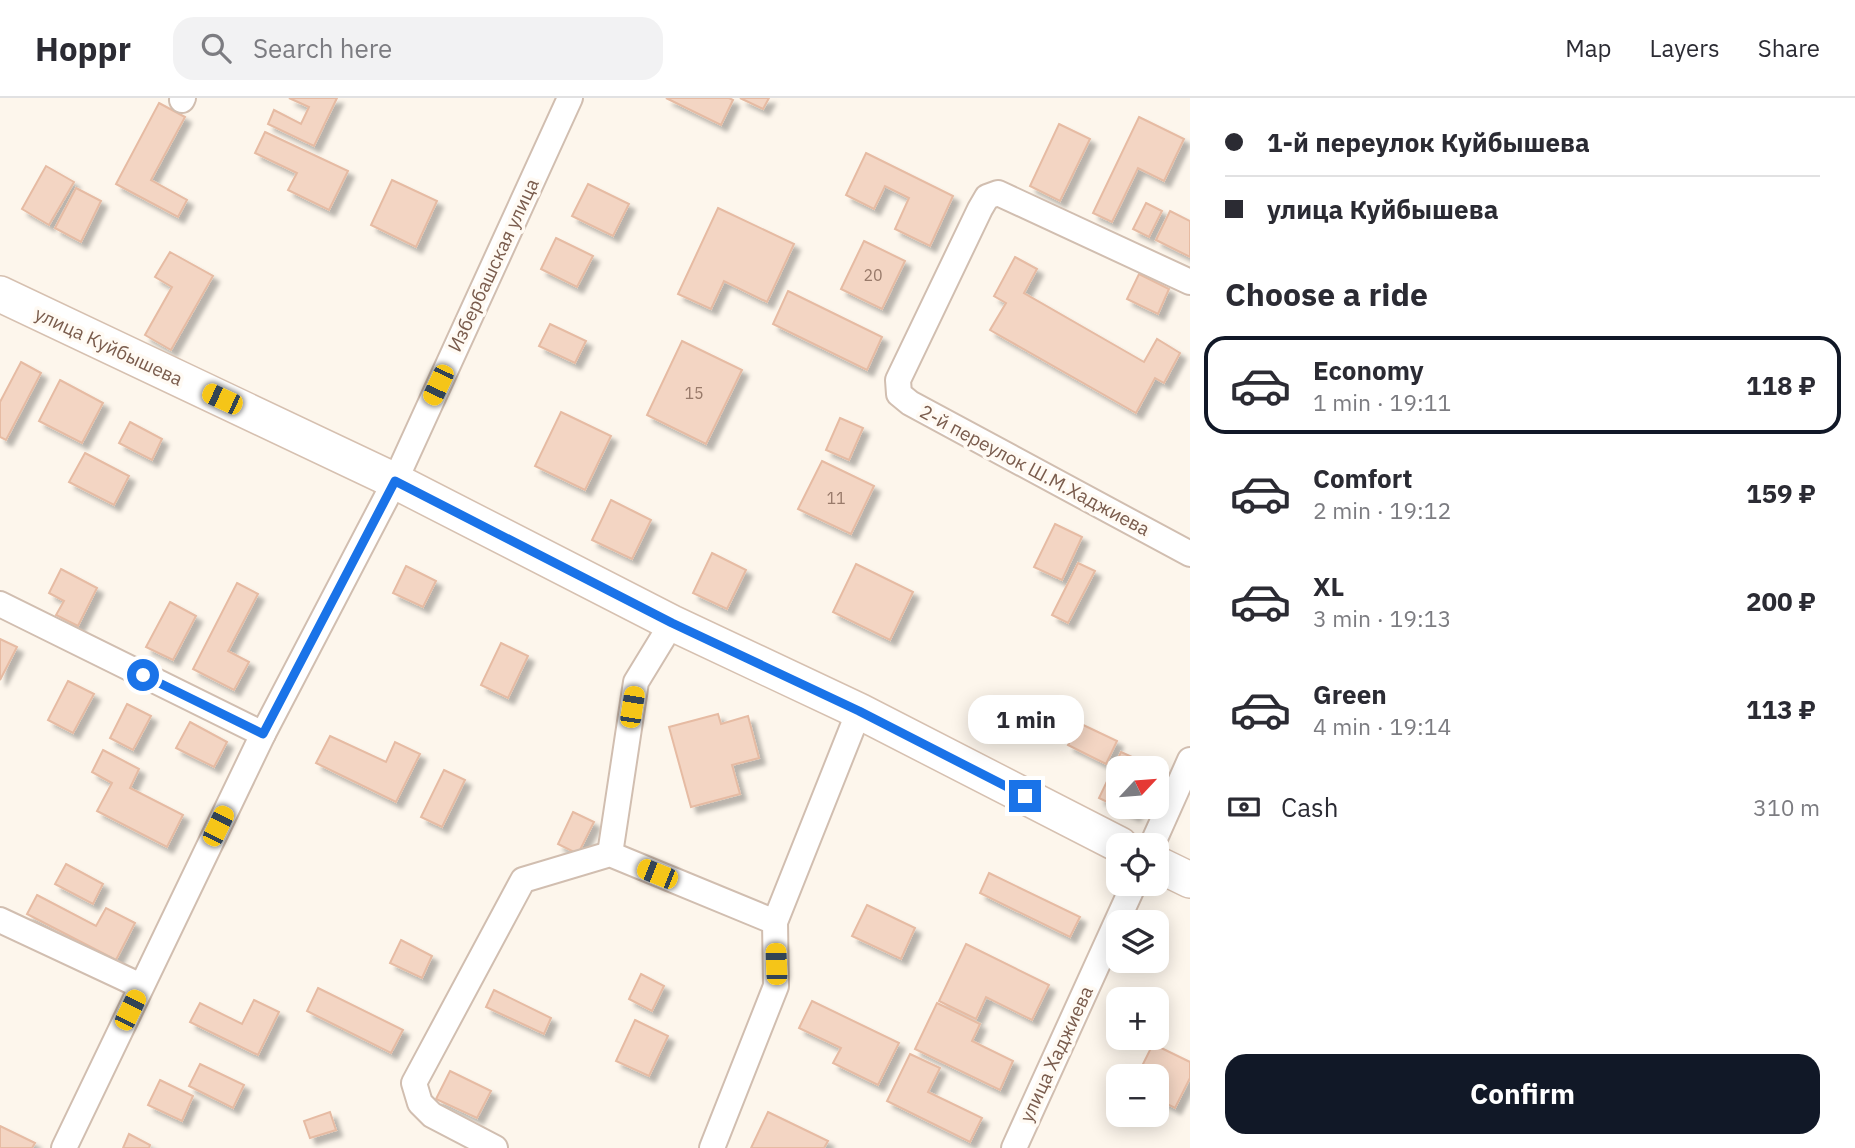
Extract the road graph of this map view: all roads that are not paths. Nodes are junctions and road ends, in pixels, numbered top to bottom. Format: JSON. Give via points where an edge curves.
{"nodes":[{"id":1,"x":570,"y":98,"type":"edge"},
{"id":2,"x":1190,"y":282,"type":"edge"},
{"id":3,"x":0,"y":294,"type":"edge"},
{"id":4,"x":395,"y":481,"type":"junction"},
{"id":5,"x":1190,"y":554,"type":"edge"},
{"id":6,"x":0,"y":604,"type":"edge"},
{"id":7,"x":672,"y":623,"type":"junction"},
{"id":8,"x":859,"y":711,"type":"junction"},
{"id":9,"x":263,"y":734,"type":"junction"},
{"id":10,"x":1190,"y":760,"type":"edge"},
{"id":11,"x":1157,"y":833,"type":"edge"},
{"id":12,"x":1106,"y":838,"type":"edge"},
{"id":13,"x":610,"y":855,"type":"junction"},
{"id":14,"x":1169,"y":870,"type":"edge"},
{"id":15,"x":1190,"y":880,"type":"edge"},
{"id":16,"x":1129,"y":896,"type":"edge"},
{"id":17,"x":0,"y":920,"type":"edge"},
{"id":18,"x":775,"y":922,"type":"junction"},
{"id":19,"x":141,"y":986,"type":"junction"},
{"id":20,"x":64,"y":1148,"type":"edge"},
{"id":21,"x":495,"y":1148,"type":"edge"},
{"id":22,"x":712,"y":1148,"type":"edge"},
{"id":23,"x":1014,"y":1148,"type":"edge"}],
"edges":[{"from":1,"to":4,"type":"street","name":"Избербашская улица"},
{"from":2,"to":5,"type":"street","name":"2-й переулок Ш.М.Хаджиева","via":[[998,193],[988,197],[980,209],[898,380],[899,394],[909,403]]},
{"from":3,"to":4,"type":"street","name":"улица Куйбышева"},
{"from":4,"to":7,"type":"street","name":"улица Куйбышева"},
{"from":4,"to":9,"type":"street","name":"Избербашская улица"},
{"from":6,"to":9,"type":"street"},
{"from":7,"to":8,"type":"street","name":"улица Куйбышева"},
{"from":7,"to":13,"type":"street","via":[[636,682]]},
{"from":8,"to":12,"type":"street","name":"улица Куйбышева"},
{"from":8,"to":18,"type":"street"},
{"from":9,"to":19,"type":"street","name":"Избербашская улица"},
{"from":10,"to":11,"type":"street"},
{"from":13,"to":18,"type":"street"},
{"from":13,"to":21,"type":"street","via":[[523,880],[414,1083],[420,1103],[432,1115]]},
{"from":14,"to":15,"type":"street"},
{"from":16,"to":23,"type":"street","name":"улица Хаджиева"},
{"from":17,"to":19,"type":"street"},
{"from":18,"to":22,"type":"street","via":[[776,986]]},
{"from":19,"to":20,"type":"street","name":"Избербашская улица"}]}
